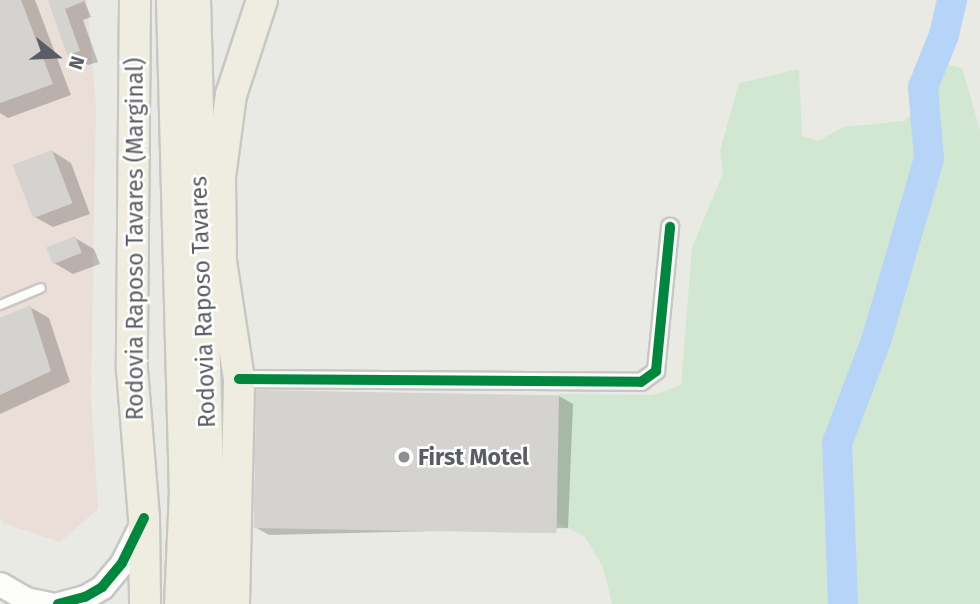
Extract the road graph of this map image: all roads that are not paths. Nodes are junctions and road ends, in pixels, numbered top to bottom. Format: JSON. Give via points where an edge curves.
{"nodes":[{"id":1,"x":172,"y":0,"type":"edge"},
{"id":2,"x":195,"y":0,"type":"edge"},
{"id":3,"x":261,"y":0,"type":"edge"},
{"id":4,"x":133,"y":5,"type":"edge"},
{"id":5,"x":670,"y":227,"type":"dead end"},
{"id":6,"x":41,"y":288,"type":"dead end"},
{"id":7,"x":0,"y":305,"type":"edge"},
{"id":8,"x":239,"y":379,"type":"junction"},
{"id":9,"x":144,"y":518,"type":"junction"},
{"id":10,"x":0,"y":584,"type":"edge"},
{"id":11,"x":27,"y":602,"type":"edge"},
{"id":12,"x":49,"y":604,"type":"edge"},
{"id":13,"x":58,"y":604,"type":"edge"},
{"id":14,"x":145,"y":604,"type":"edge"},
{"id":15,"x":180,"y":604,"type":"edge"},
{"id":16,"x":205,"y":604,"type":"edge"},
{"id":17,"x":236,"y":604,"type":"edge"}],
"edges":[{"from":1,"to":15,"type":"highway","name":"Rodovia Raposo Tavares","via":[[185,491]]},
{"from":2,"to":16,"type":"highway","name":"Rodovia Raposo Tavares","via":[[209,515]]},
{"from":3,"to":8,"type":"highway","name":"Rodovia Raposo Tavares","via":[[231,95],[220,177],[221,262]]},
{"from":4,"to":9,"type":"highway","name":"Rodovia Raposo Tavares (Marginal)","via":[[132,369]]},
{"from":5,"to":8,"type":"street","via":[[656,371],[641,382]]},
{"from":6,"to":7,"type":"lane"},
{"from":8,"to":17,"type":"highway","name":"Rodovia Raposo Tavares"},
{"from":9,"to":13,"type":"street","via":[[122,563],[102,587]]},
{"from":9,"to":14,"type":"highway","name":"Rodovia Raposo Tavares (Marginal)"},
{"from":10,"to":11,"type":"street"},
{"from":11,"to":12,"type":"street"}]}
